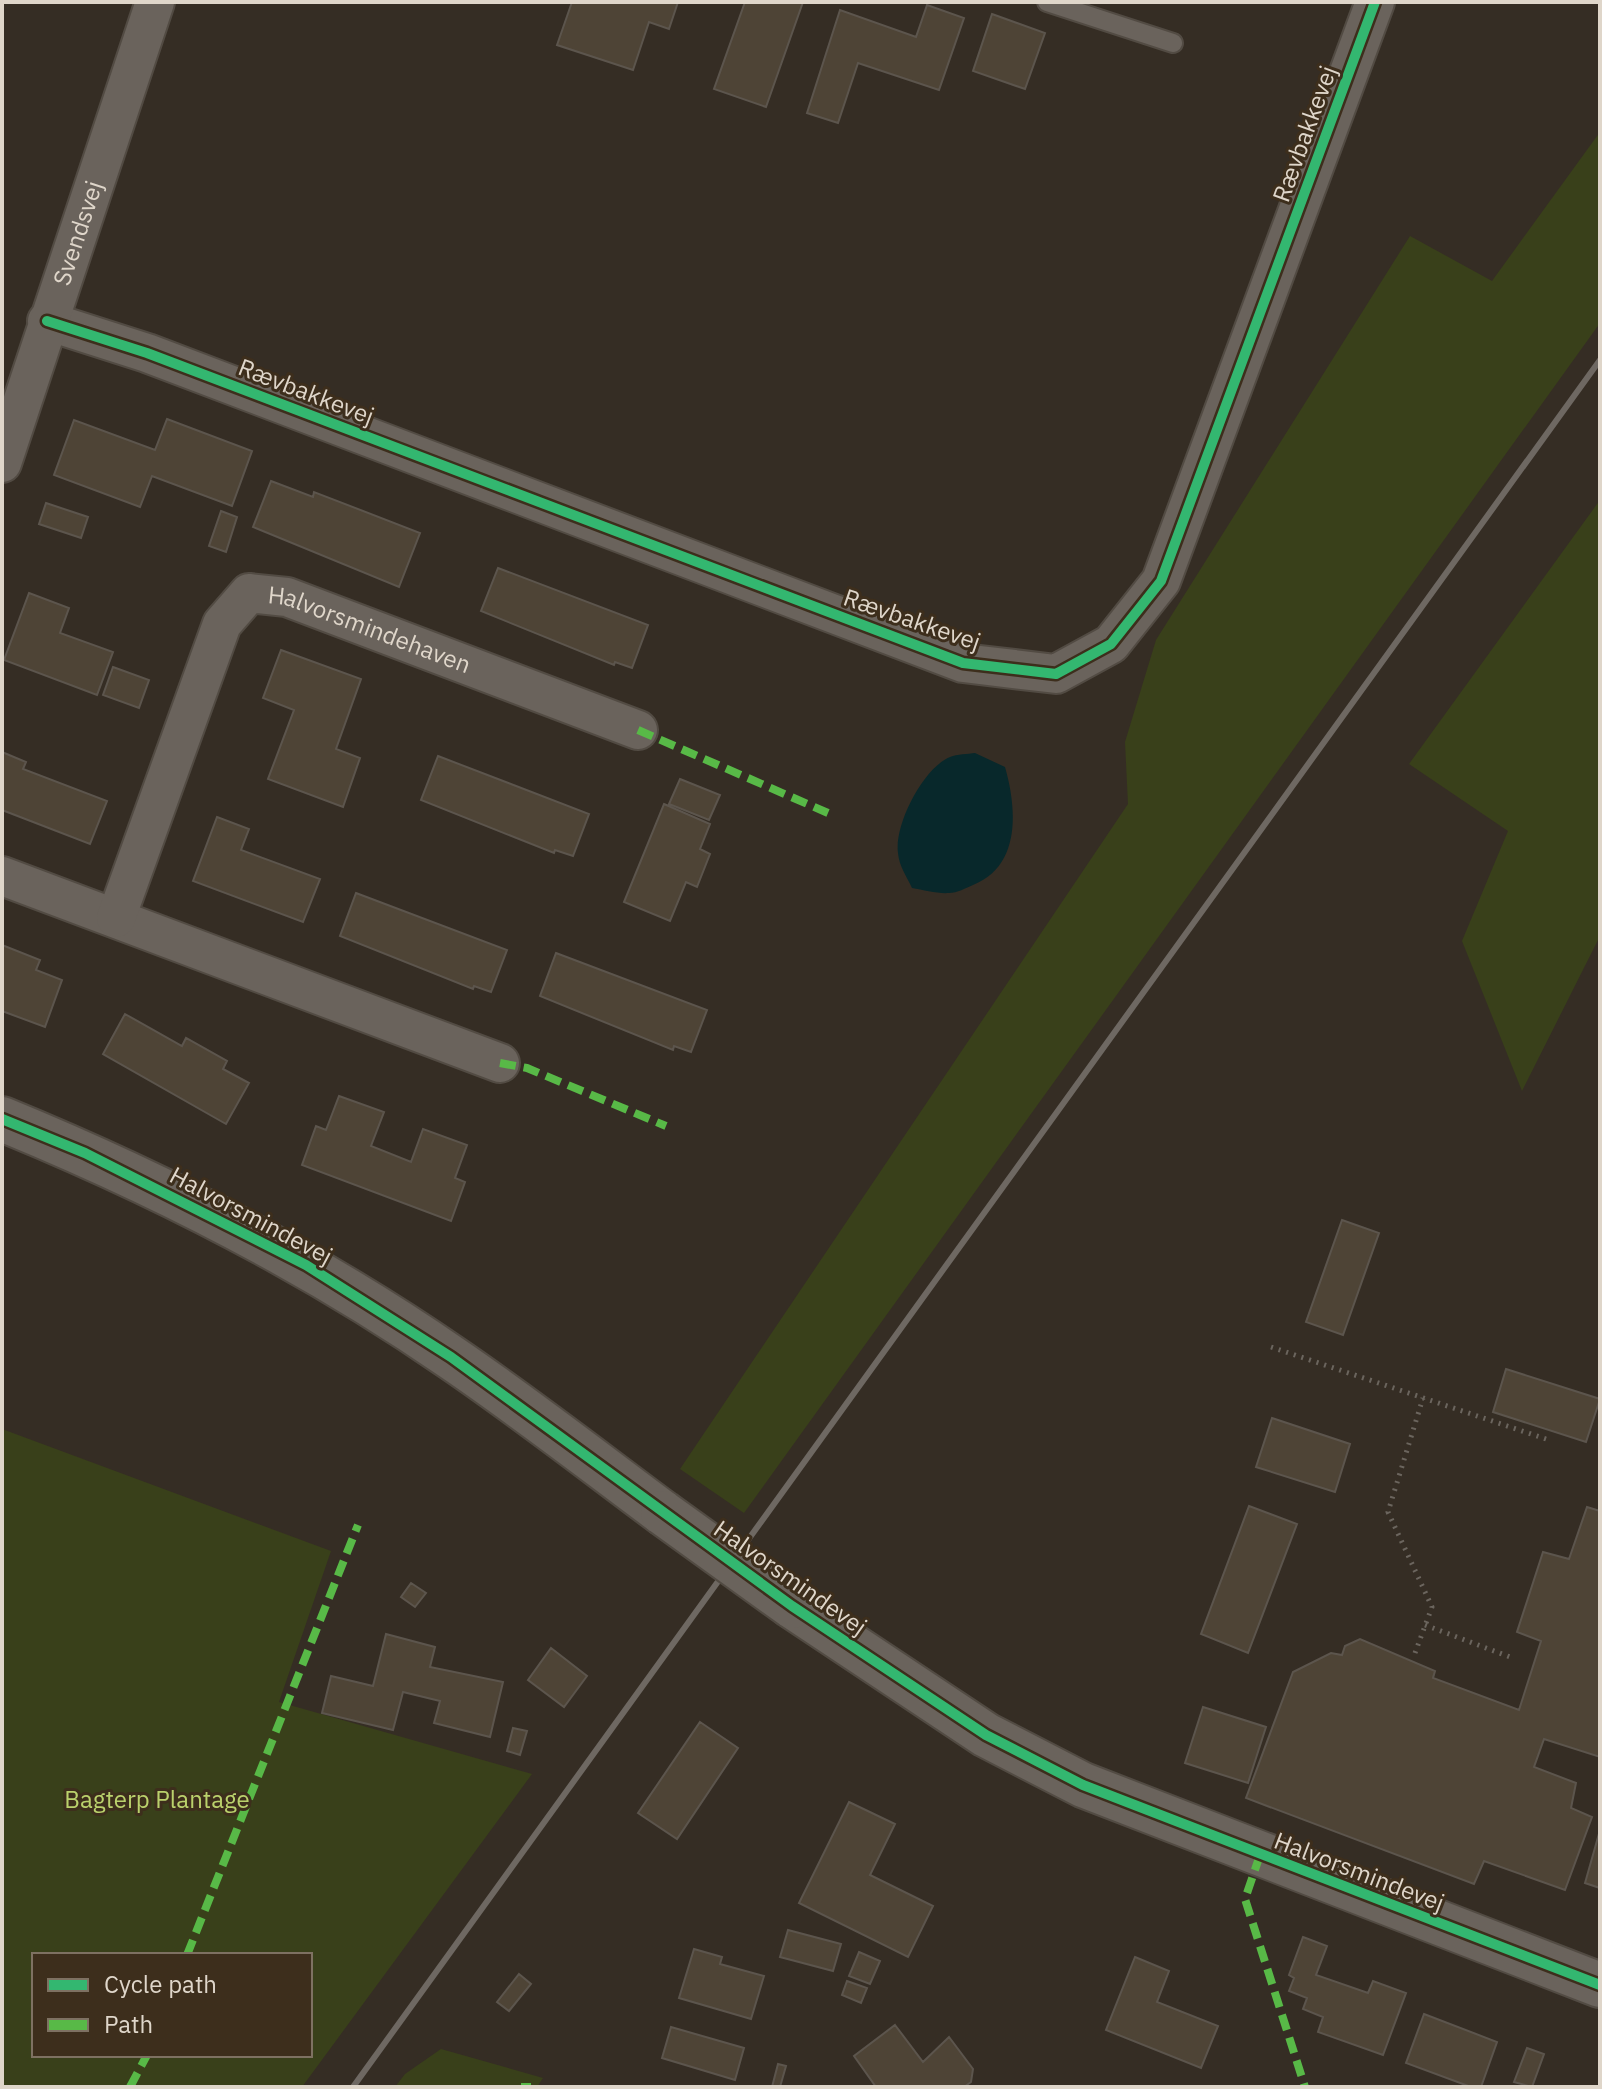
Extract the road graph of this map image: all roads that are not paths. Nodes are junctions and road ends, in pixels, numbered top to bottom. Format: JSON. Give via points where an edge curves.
{"nodes":[{"id":1,"x":155,"y":2,"type":"edge"},
{"id":2,"x":1047,"y":2,"type":"edge"},
{"id":3,"x":1375,"y":2,"type":"edge"},
{"id":4,"x":1173,"y":43,"type":"dead end"},
{"id":5,"x":47,"y":321,"type":"junction"},
{"id":6,"x":2,"y":463,"type":"edge"},
{"id":7,"x":638,"y":730,"type":"dead end"},
{"id":8,"x":2,"y":876,"type":"edge"},
{"id":9,"x":116,"y":918,"type":"junction"},
{"id":10,"x":500,"y":1063,"type":"dead end"},
{"id":11,"x":2,"y":1119,"type":"edge"},
{"id":12,"x":1600,"y":1985,"type":"edge"}],
"edges":[{"from":1,"to":5,"type":"street","name":"Svendsvej"},
{"from":2,"to":4,"type":"lane"},
{"from":3,"to":5,"type":"street","name":"Rævbakkevej","via":[[1161,581],[1111,644],[1056,674],[963,663],[147,353]]},
{"from":5,"to":6,"type":"street","name":"Svendsvej"},
{"from":7,"to":9,"type":"street","name":"Halvorsmindehaven","via":[[287,597],[249,593],[222,624]]},
{"from":8,"to":9,"type":"street"},
{"from":9,"to":10,"type":"street"},
{"from":11,"to":12,"type":"street","name":"Halvorsmindevej","bridge":true,"via":[[85,1153],[306,1265],[451,1357],[792,1606],[986,1735],[1083,1785]]}]}
